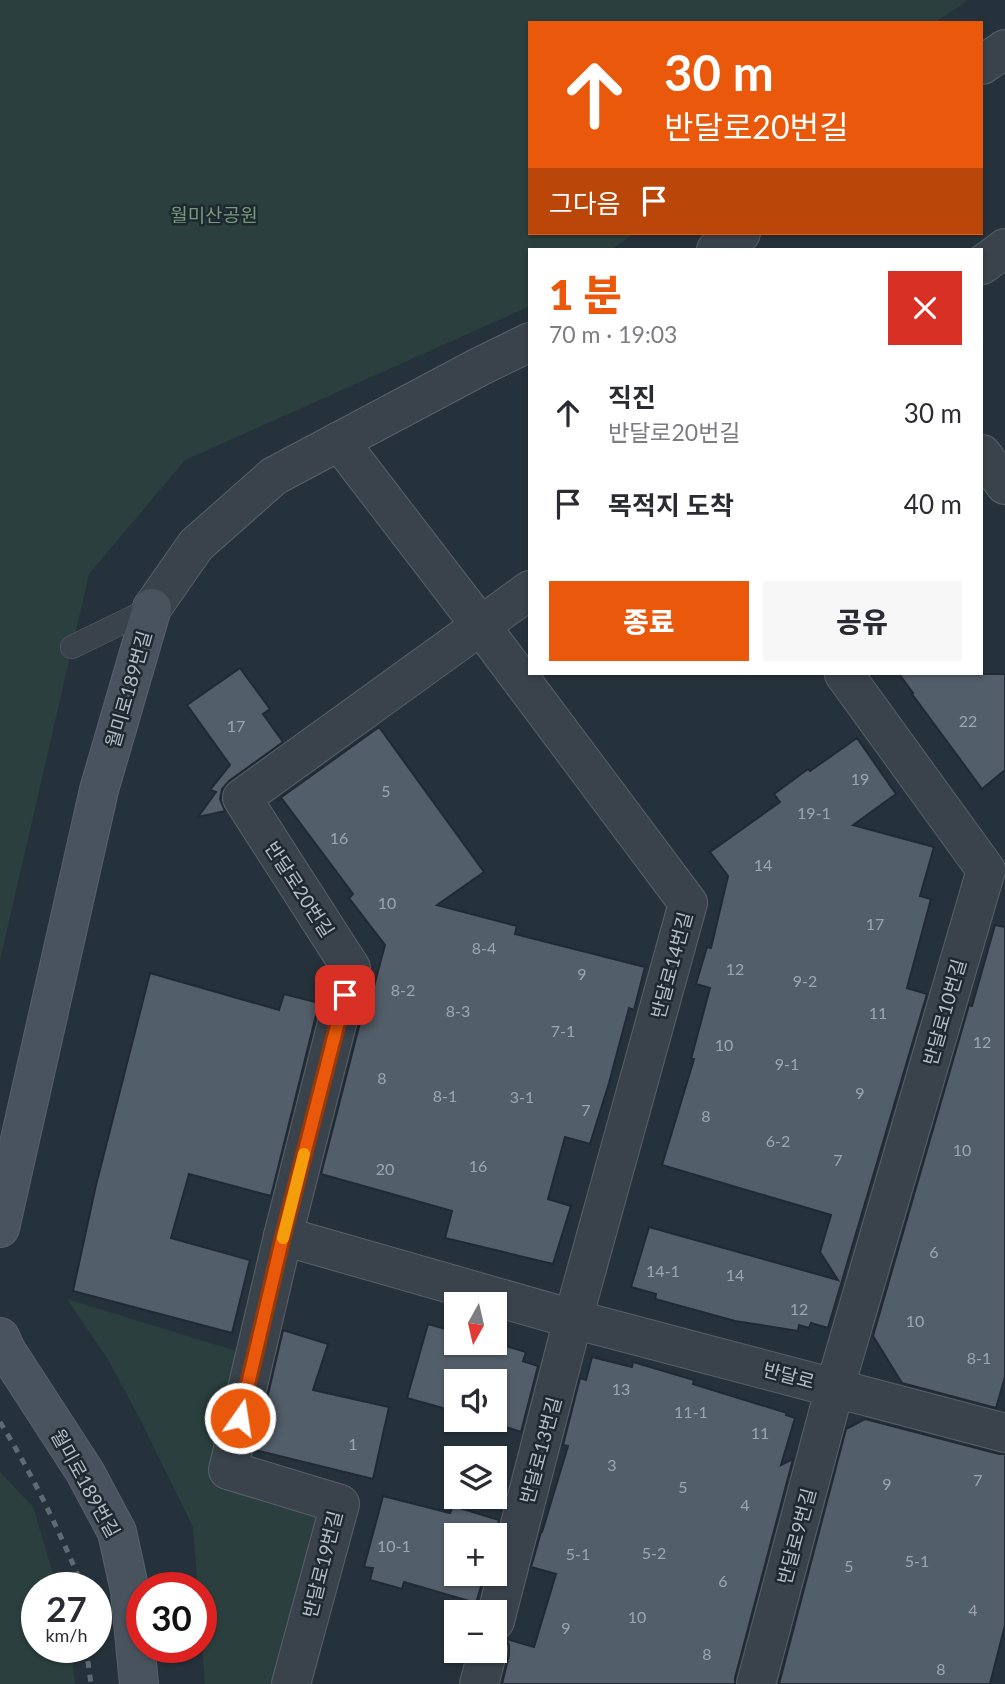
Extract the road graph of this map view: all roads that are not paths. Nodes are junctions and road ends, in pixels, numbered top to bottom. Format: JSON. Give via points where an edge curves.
{"nodes":[{"id":1,"x":1005,"y":49,"type":"edge"},
{"id":2,"x":983,"y":64,"type":"edge"},
{"id":3,"x":738,"y":235,"type":"edge"},
{"id":4,"x":719,"y":248,"type":"edge"},
{"id":5,"x":1005,"y":248,"type":"edge"},
{"id":6,"x":983,"y":264,"type":"edge"},
{"id":7,"x":528,"y":343,"type":"edge"},
{"id":8,"x":339,"y":441,"type":"junction"},
{"id":9,"x":983,"y":455,"type":"edge"},
{"id":10,"x":1005,"y":485,"type":"edge"},
{"id":11,"x":528,"y":591,"type":"edge"},
{"id":12,"x":152,"y":608,"type":"junction"},
{"id":13,"x":481,"y":626,"type":"junction"},
{"id":14,"x":72,"y":647,"type":"dead end"},
{"id":15,"x":845,"y":675,"type":"edge"},
{"id":16,"x":0,"y":1228,"type":"edge"},
{"id":17,"x":283,"y":1236,"type":"junction"},
{"id":18,"x":573,"y":1319,"type":"junction"},
{"id":19,"x":0,"y":1337,"type":"edge"},
{"id":20,"x":835,"y":1387,"type":"junction"},
{"id":21,"x":1005,"y":1433,"type":"edge"},
{"id":22,"x":500,"y":1600,"type":"edge"},
{"id":23,"x":485,"y":1663,"type":"edge"},
{"id":24,"x":139,"y":1684,"type":"edge"},
{"id":25,"x":291,"y":1684,"type":"edge"},
{"id":26,"x":479,"y":1684,"type":"edge"},
{"id":27,"x":757,"y":1684,"type":"edge"}],
"edges":[{"from":1,"to":2,"type":"street"},
{"from":3,"to":4,"type":"street"},
{"from":5,"to":6,"type":"street"},
{"from":7,"to":8,"type":"street","name":"월미로189번길"},
{"from":8,"to":12,"type":"street","name":"월미로189번길","via":[[274,476],[195,545]]},
{"from":8,"to":13,"type":"street"},
{"from":9,"to":10,"type":"street"},
{"from":11,"to":13,"type":"street","name":"반달로20번길"},
{"from":12,"to":14,"type":"lane"},
{"from":12,"to":16,"type":"street","name":"월미로189번길","via":[[96,802]]},
{"from":13,"to":17,"type":"street","name":"반달로20번길","via":[[242,797],[351,968]]},
{"from":13,"to":18,"type":"street","name":"반달로14번길","via":[[688,903]]},
{"from":15,"to":20,"type":"street","name":"반달로10번길","via":[[986,870]]},
{"from":17,"to":18,"type":"street"},
{"from":17,"to":25,"type":"street","name":"반달로19번길","via":[[228,1470],[340,1504]]},
{"from":18,"to":20,"type":"street","name":"반달로"},
{"from":18,"to":22,"type":"street","name":"반달로13번길"},
{"from":19,"to":24,"type":"street","name":"월미로189번길","via":[[117,1532],[130,1591]]},
{"from":20,"to":21,"type":"street","name":"반달로"},
{"from":20,"to":27,"type":"street","name":"반달로9번길"},
{"from":23,"to":26,"type":"street"}]}
